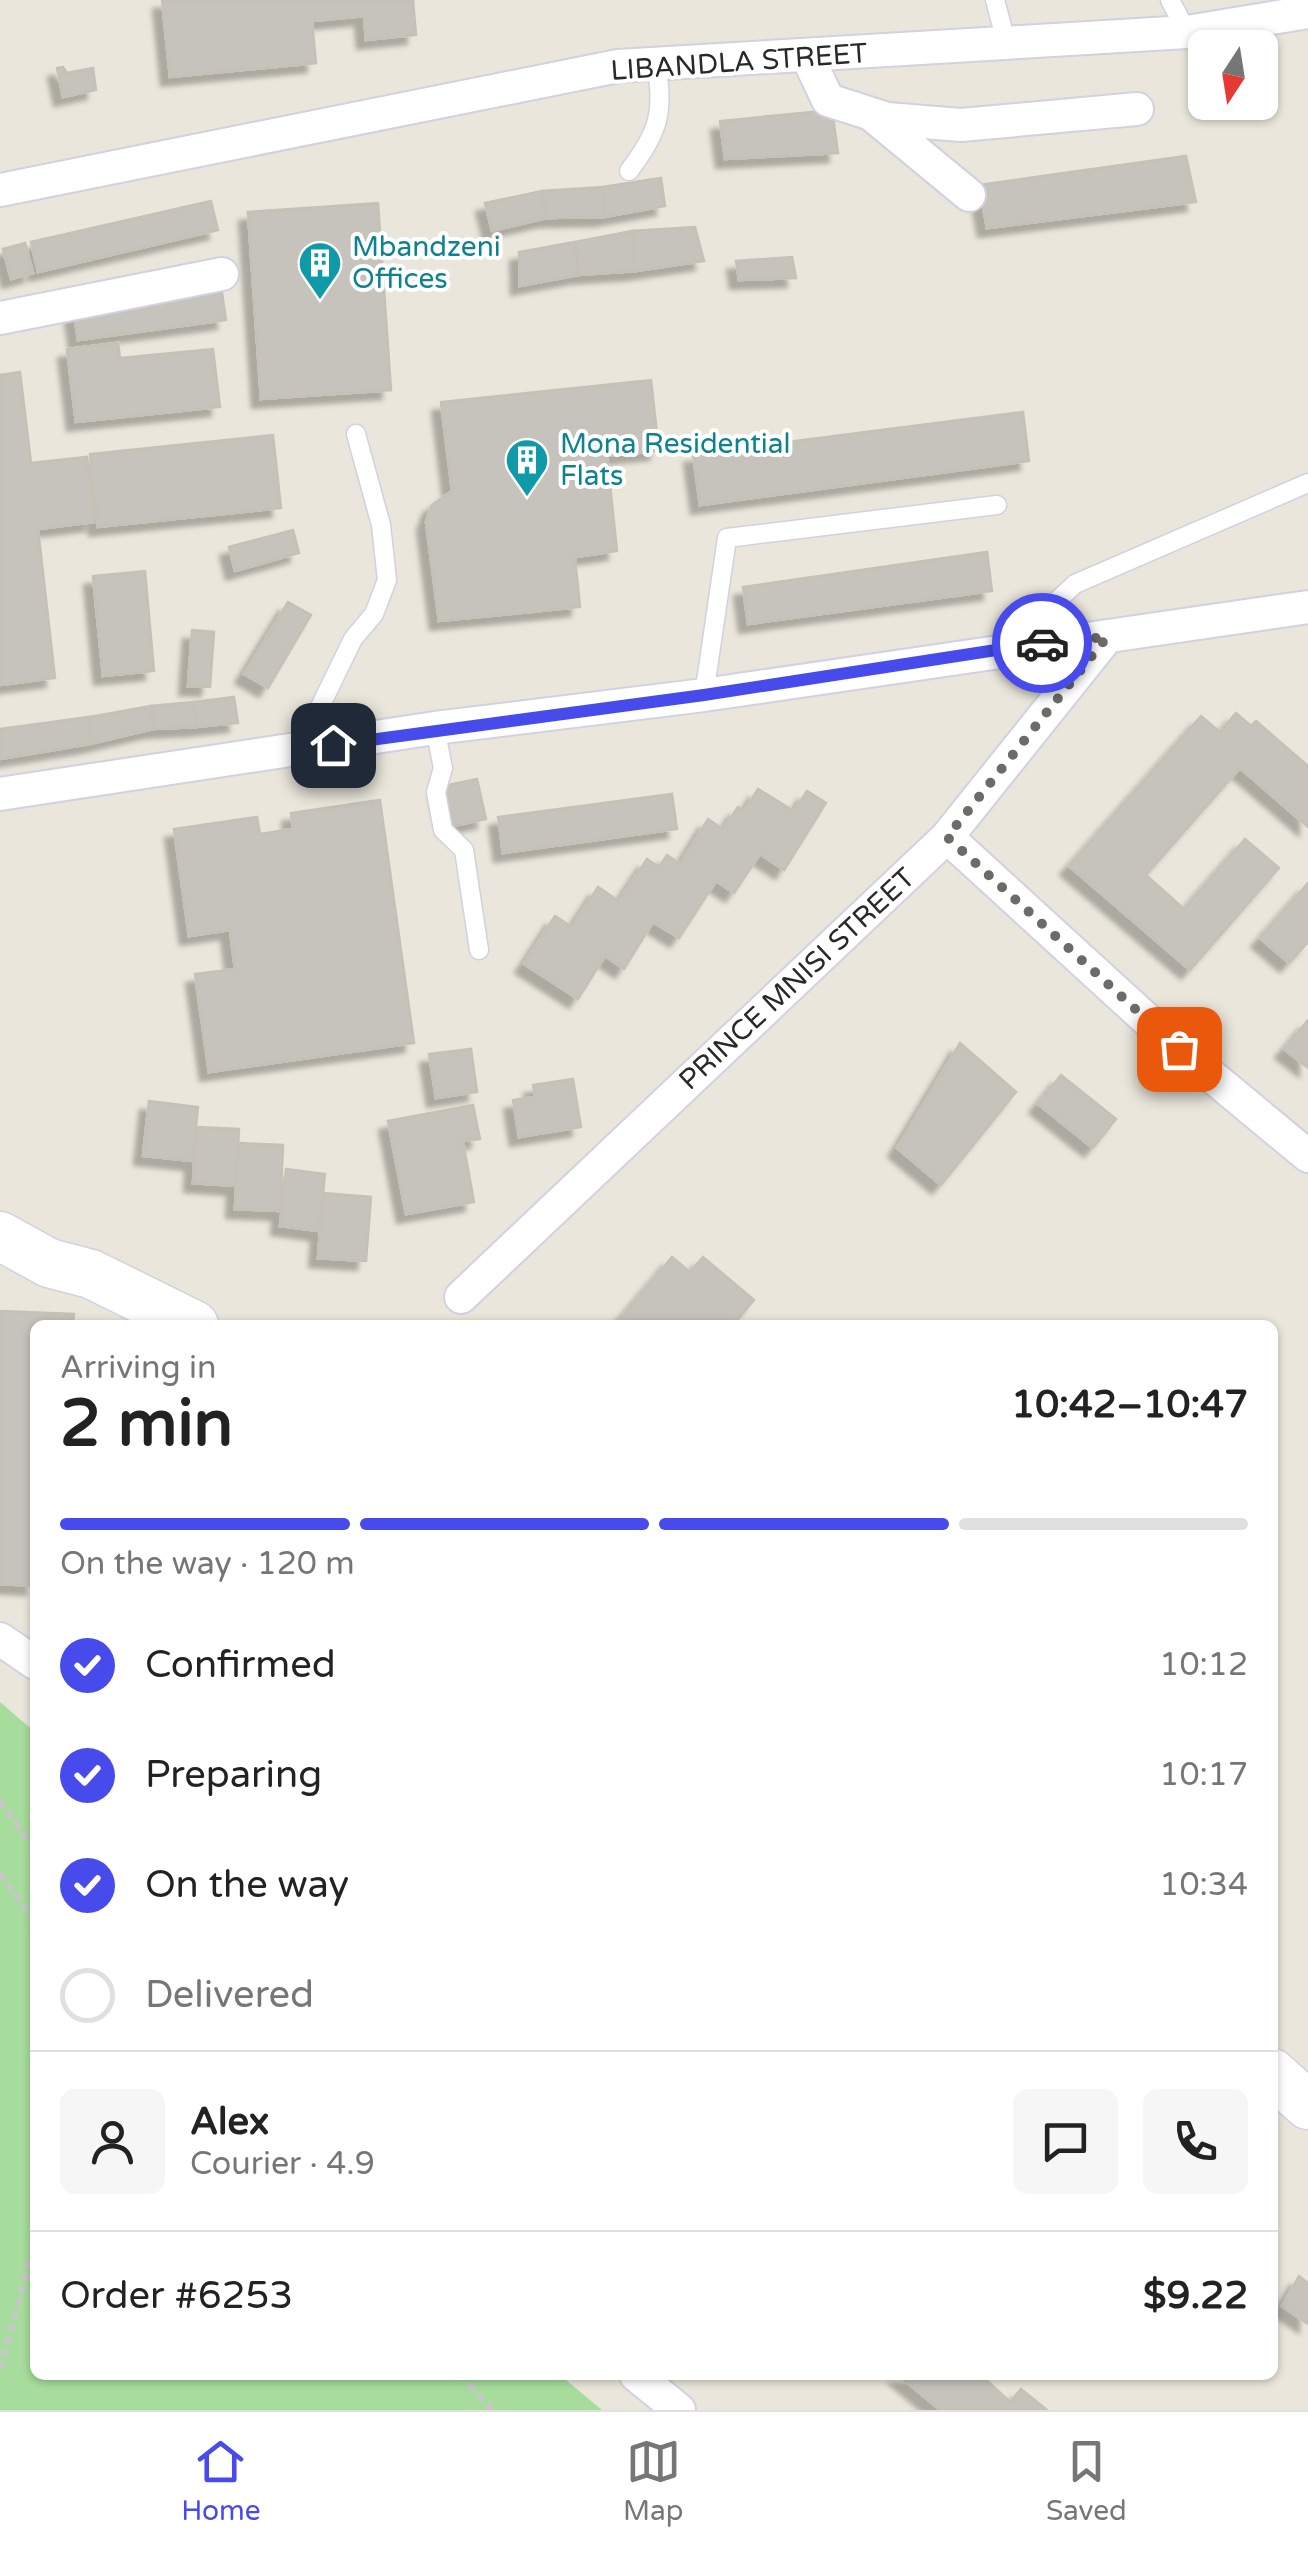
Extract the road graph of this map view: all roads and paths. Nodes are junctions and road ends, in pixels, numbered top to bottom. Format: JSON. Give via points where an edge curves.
{"nodes":[{"id":1,"x":994,"y":0,"type":"edge"},
{"id":2,"x":1170,"y":0,"type":"edge"},
{"id":3,"x":1308,"y":12,"type":"edge"},
{"id":4,"x":1187,"y":32,"type":"junction"},
{"id":5,"x":1007,"y":46,"type":"junction"},
{"id":6,"x":808,"y":58,"type":"junction"},
{"id":7,"x":656,"y":64,"type":"junction"},
{"id":8,"x":1137,"y":109,"type":"dead end"},
{"id":9,"x":869,"y":112,"type":"junction"},
{"id":10,"x":630,"y":171,"type":"dead end"},
{"id":11,"x":0,"y":190,"type":"edge"},
{"id":12,"x":969,"y":196,"type":"dead end"},
{"id":13,"x":222,"y":274,"type":"dead end"},
{"id":14,"x":0,"y":318,"type":"edge"},
{"id":15,"x":356,"y":434,"type":"dead end"},
{"id":16,"x":1308,"y":483,"type":"edge"},
{"id":17,"x":996,"y":505,"type":"dead end"},
{"id":18,"x":1308,"y":607,"type":"edge"},
{"id":19,"x":1107,"y":637,"type":"junction"},
{"id":20,"x":1026,"y":645,"type":"junction"},
{"id":21,"x":704,"y":695,"type":"junction"},
{"id":22,"x":436,"y":728,"type":"junction"},
{"id":23,"x":299,"y":750,"type":"junction"},
{"id":24,"x":0,"y":794,"type":"edge"},
{"id":25,"x":947,"y":837,"type":"junction"},
{"id":26,"x":479,"y":950,"type":"dead end"},
{"id":27,"x":1308,"y":1156,"type":"edge"},
{"id":28,"x":0,"y":1204,"type":"edge"},
{"id":29,"x":0,"y":1236,"type":"edge"},
{"id":30,"x":90,"y":1274,"type":"junction"},
{"id":31,"x":461,"y":1297,"type":"dead end"},
{"id":32,"x":184,"y":1320,"type":"edge"},
{"id":33,"x":0,"y":1638,"type":"edge"},
{"id":34,"x":30,"y":1659,"type":"edge"},
{"id":35,"x":0,"y":1800,"type":"edge"},
{"id":36,"x":30,"y":1844,"type":"edge"},
{"id":37,"x":0,"y":1873,"type":"edge"},
{"id":38,"x":30,"y":1916,"type":"edge"},
{"id":39,"x":1278,"y":2078,"type":"edge"},
{"id":40,"x":1308,"y":2105,"type":"edge"},
{"id":41,"x":30,"y":2258,"type":"edge"},
{"id":42,"x":0,"y":2369,"type":"edge"},
{"id":43,"x":465,"y":2380,"type":"edge"},
{"id":44,"x":642,"y":2380,"type":"edge"},
{"id":45,"x":492,"y":2410,"type":"edge"},
{"id":46,"x":678,"y":2410,"type":"edge"}],
"edges":[{"from":1,"to":5,"type":"lane"},
{"from":2,"to":4,"type":"lane"},
{"from":3,"to":4,"type":"street","name":"LIBANDLA STREET"},
{"from":4,"to":5,"type":"street","name":"LIBANDLA STREET"},
{"from":5,"to":6,"type":"street","name":"LIBANDLA STREET"},
{"from":6,"to":7,"type":"street","name":"LIBANDLA STREET"},
{"from":6,"to":9,"type":"street","via":[[828,100]]},
{"from":7,"to":10,"type":"lane","via":[[661,92],[655,136]]},
{"from":7,"to":11,"type":"street","name":"LIBANDLA STREET","via":[[618,66]]},
{"from":8,"to":9,"type":"street","via":[[961,125]]},
{"from":9,"to":12,"type":"street"},
{"from":13,"to":14,"type":"street"},
{"from":15,"to":23,"type":"lane","via":[[382,524],[387,580]]},
{"from":16,"to":20,"type":"lane","via":[[1075,584],[1045,612]]},
{"from":17,"to":21,"type":"lane","via":[[726,538]]},
{"from":18,"to":19,"type":"street"},
{"from":19,"to":20,"type":"street"},
{"from":19,"to":25,"type":"street","name":"PRINCE MNISI STREET"},
{"from":20,"to":21,"type":"street"},
{"from":21,"to":22,"type":"street"},
{"from":22,"to":23,"type":"street"},
{"from":22,"to":26,"type":"lane","via":[[443,830],[464,850]]},
{"from":23,"to":24,"type":"street"},
{"from":25,"to":27,"type":"street","via":[[1179,1049]]},
{"from":25,"to":31,"type":"street","name":"PRINCE MNISI STREET"},
{"from":28,"to":30,"type":"main road","via":[[60,1244]]},
{"from":29,"to":30,"type":"main road","via":[[49,1263]]},
{"from":30,"to":32,"type":"main road"},
{"from":33,"to":34,"type":"street"},
{"from":35,"to":36,"type":"path"},
{"from":37,"to":38,"type":"path"},
{"from":39,"to":40,"type":"main road"},
{"from":41,"to":42,"type":"path"},
{"from":43,"to":45,"type":"path"},
{"from":44,"to":46,"type":"street"}]}
